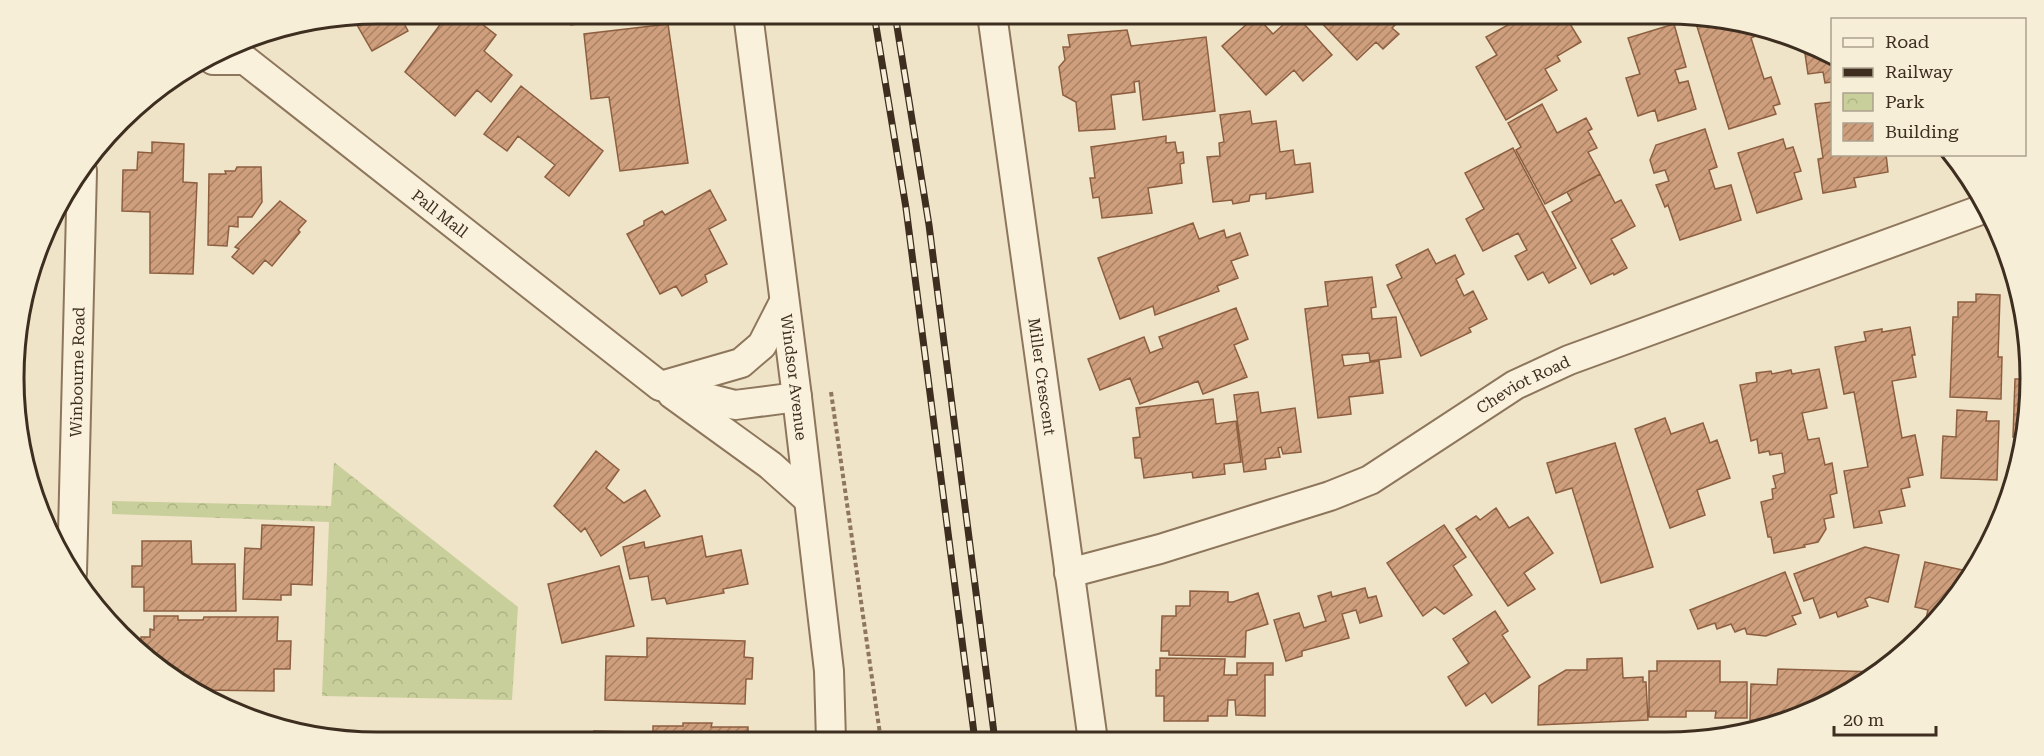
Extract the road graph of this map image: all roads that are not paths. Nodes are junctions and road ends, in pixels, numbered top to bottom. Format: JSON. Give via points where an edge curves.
{"nodes":[{"id":1,"x":748,"y":24,"type":"edge"},
{"id":2,"x":993,"y":24,"type":"edge"},
{"id":3,"x":243,"y":53,"type":"edge"},
{"id":4,"x":82,"y":185,"type":"edge"},
{"id":5,"x":1978,"y":211,"type":"edge"},
{"id":6,"x":784,"y":302,"type":"junction"},
{"id":7,"x":660,"y":386,"type":"junction"},
{"id":8,"x":797,"y":397,"type":"junction"},
{"id":9,"x":808,"y":499,"type":"junction"},
{"id":10,"x":72,"y":557,"type":"edge"},
{"id":11,"x":1069,"y":573,"type":"junction"},
{"id":12,"x":831,"y":732,"type":"edge"},
{"id":13,"x":1092,"y":732,"type":"edge"}],
"edges":[{"from":1,"to":6,"type":"street","name":"Windsor Avenue"},
{"from":2,"to":11,"type":"street","name":"Miller Crescent"},
{"from":3,"to":7,"type":"street","name":"Pall Mall"},
{"from":4,"to":10,"type":"street","name":"Winbourne Road"},
{"from":5,"to":11,"type":"street","name":"Cheviot Road","via":[[1569,360],[1515,385],[1370,480],[1330,496]]},
{"from":6,"to":7,"type":"street","via":[[762,345],[741,363]]},
{"from":6,"to":8,"type":"street","name":"Windsor Avenue"},
{"from":7,"to":8,"type":"street","name":"Pall Mall","via":[[735,405]]},
{"from":7,"to":9,"type":"street","name":"Pall Mall","via":[[770,465]]},
{"from":8,"to":9,"type":"street","name":"Windsor Avenue"},
{"from":9,"to":12,"type":"street","name":"Windsor Avenue","via":[[829,671]]},
{"from":11,"to":13,"type":"street","name":"Miller Crescent"}]}
